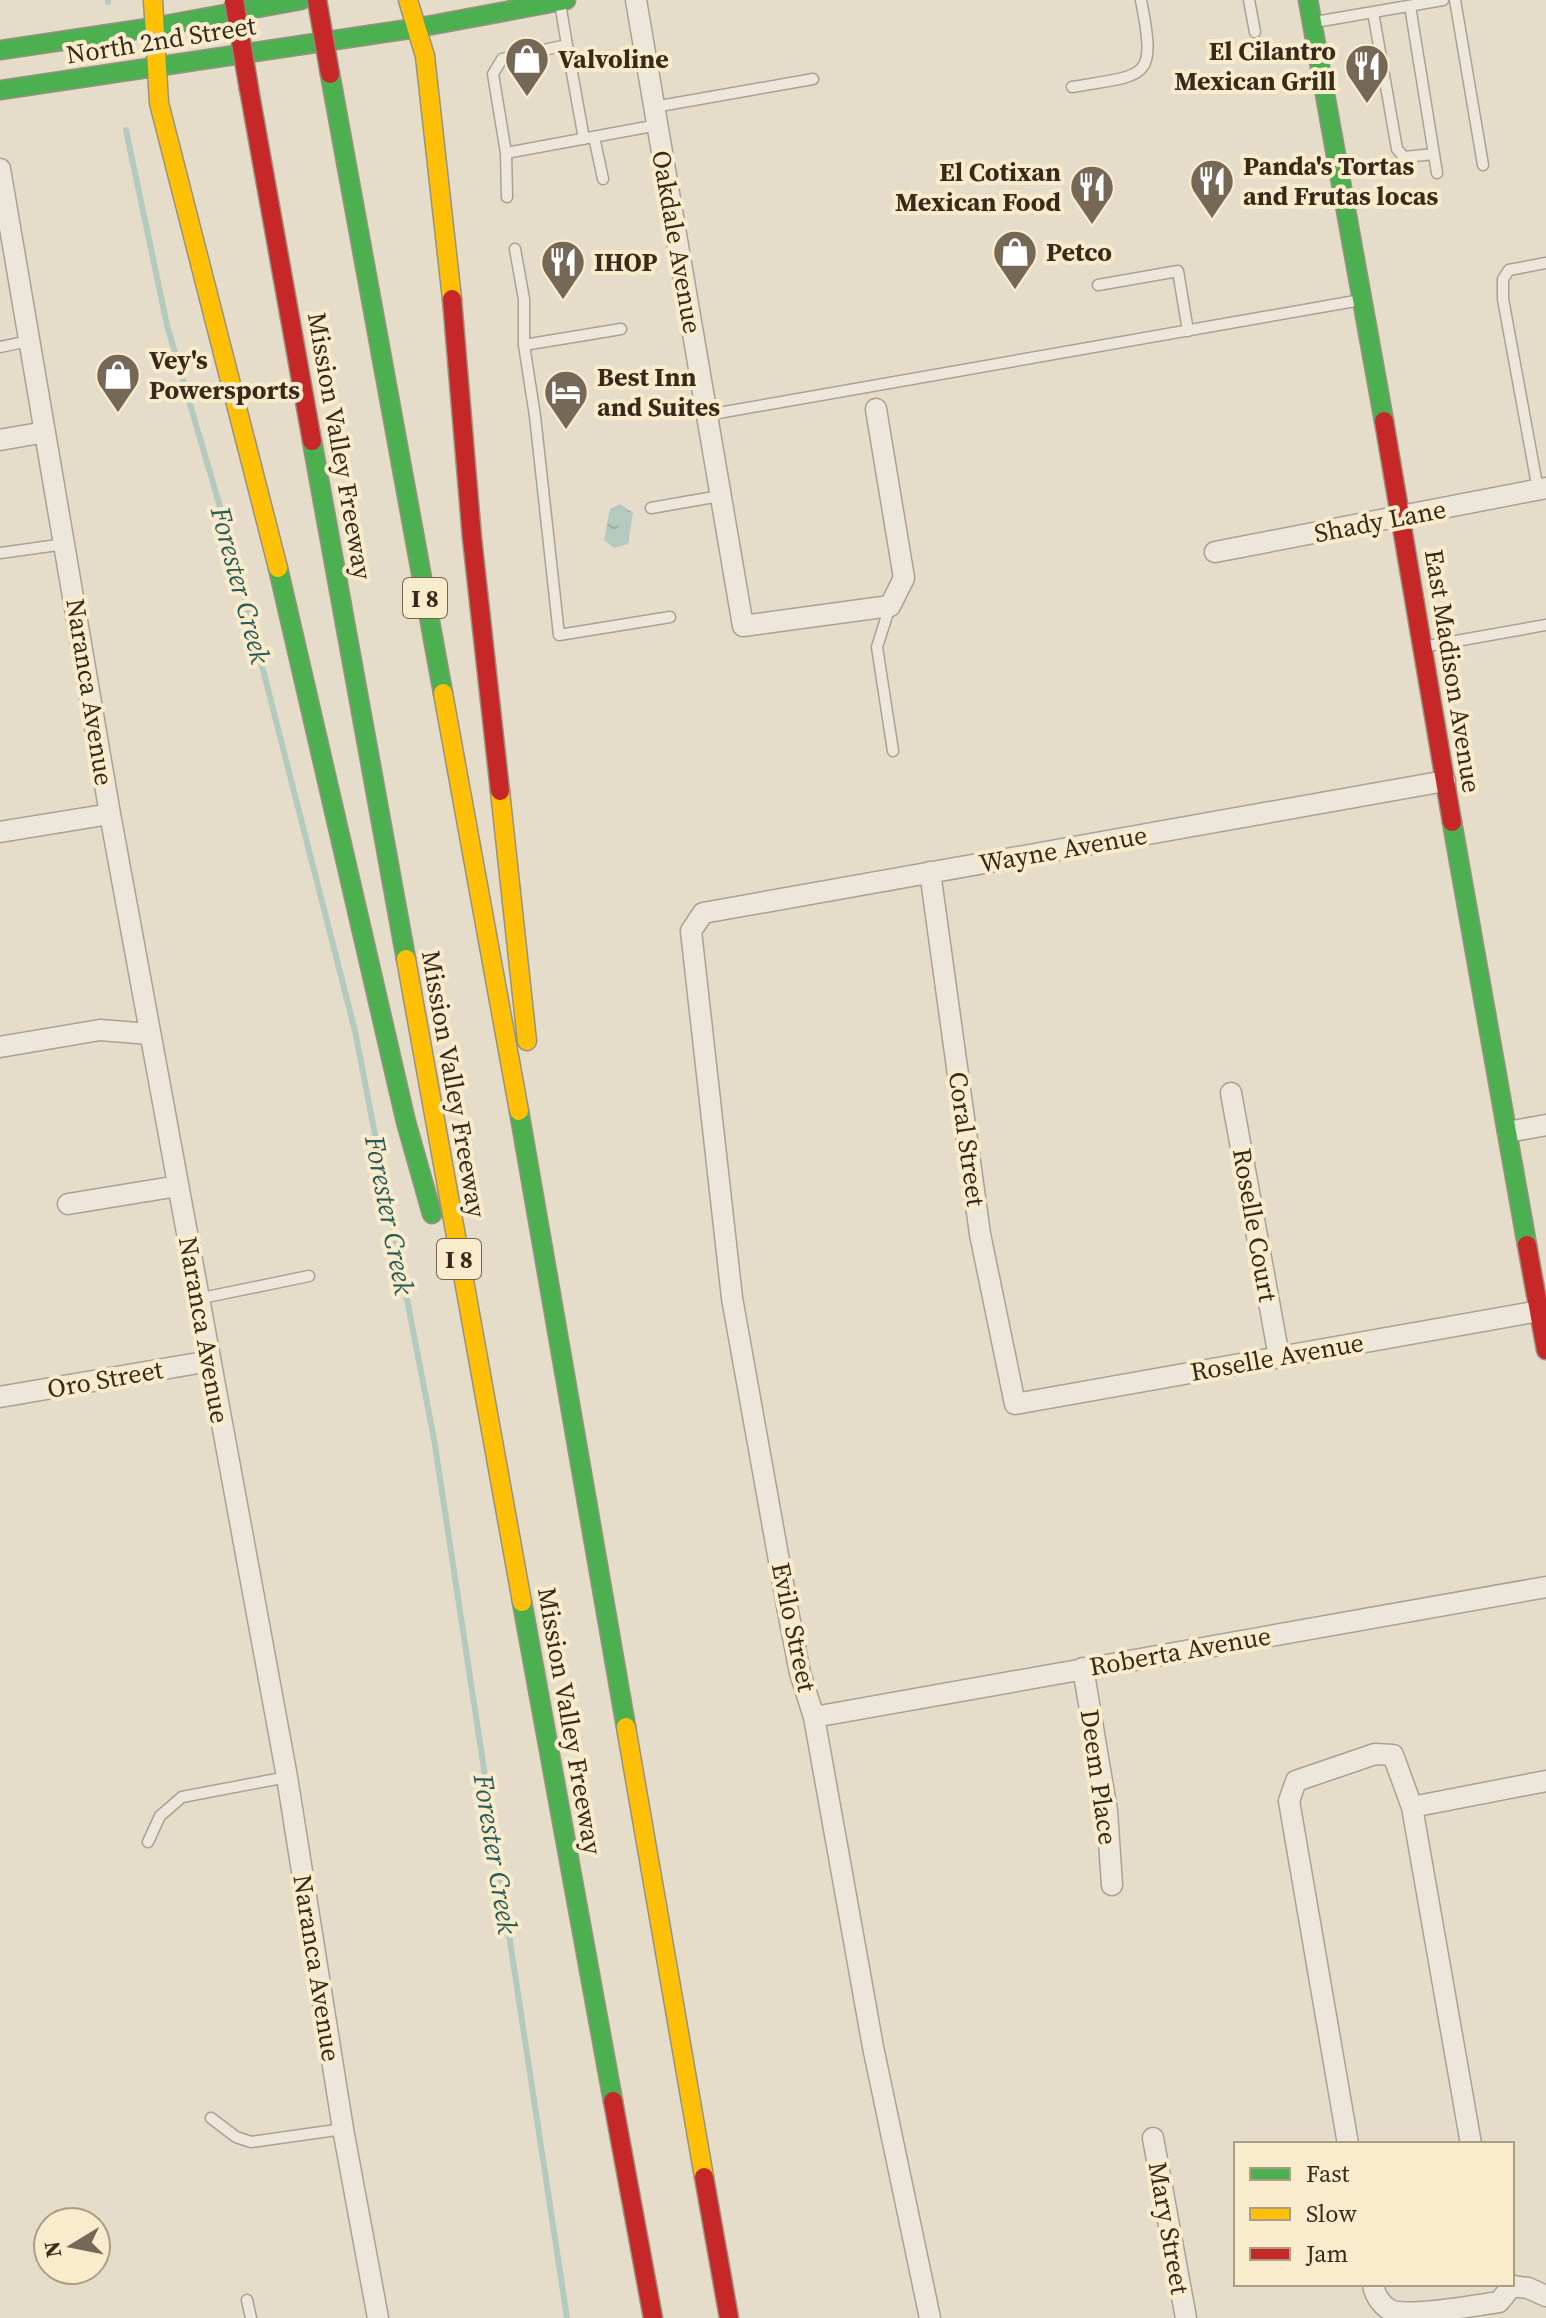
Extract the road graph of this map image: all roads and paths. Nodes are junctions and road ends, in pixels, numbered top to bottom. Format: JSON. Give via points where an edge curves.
{"nodes":[{"id":1,"x":153,"y":0,"type":"edge"},
{"id":2,"x":234,"y":0,"type":"edge"},
{"id":3,"x":301,"y":0,"type":"edge"},
{"id":4,"x":317,"y":0,"type":"edge"},
{"id":5,"x":408,"y":0,"type":"edge"},
{"id":6,"x":636,"y":0,"type":"edge"},
{"id":7,"x":1141,"y":0,"type":"edge"},
{"id":8,"x":1249,"y":0,"type":"edge"},
{"id":9,"x":1308,"y":0,"type":"edge"},
{"id":10,"x":1443,"y":0,"type":"edge"},
{"id":11,"x":1455,"y":0,"type":"edge"},
{"id":12,"x":563,"y":1,"type":"edge"},
{"id":13,"x":1393,"y":4,"type":"edge"},
{"id":14,"x":1410,"y":6,"type":"junction"},
{"id":15,"x":1373,"y":12,"type":"junction"},
{"id":16,"x":1312,"y":23,"type":"junction"},
{"id":17,"x":155,"y":27,"type":"junction"},
{"id":18,"x":416,"y":28,"type":"junction"},
{"id":19,"x":1255,"y":32,"type":"dead end"},
{"id":20,"x":105,"y":34,"type":"junction"},
{"id":21,"x":567,"y":45,"type":"junction"},
{"id":22,"x":0,"y":50,"type":"edge"},
{"id":23,"x":157,"y":67,"type":"junction"},
{"id":24,"x":5,"y":69,"type":"edge"},
{"id":25,"x":813,"y":79,"type":"dead end"},
{"id":26,"x":1072,"y":87,"type":"dead end"},
{"id":27,"x":0,"y":90,"type":"edge"},
{"id":28,"x":656,"y":116,"type":"junction"},
{"id":29,"x":589,"y":138,"type":"junction"},
{"id":30,"x":506,"y":153,"type":"junction"},
{"id":31,"x":1434,"y":154,"type":"junction"},
{"id":32,"x":1483,"y":165,"type":"dead end"},
{"id":33,"x":0,"y":169,"type":"edge"},
{"id":34,"x":1437,"y":173,"type":"dead end"},
{"id":35,"x":603,"y":179,"type":"dead end"},
{"id":36,"x":507,"y":197,"type":"dead end"},
{"id":37,"x":515,"y":249,"type":"dead end"},
{"id":38,"x":1546,"y":263,"type":"edge"},
{"id":39,"x":1098,"y":285,"type":"dead end"},
{"id":40,"x":1361,"y":300,"type":"junction"},
{"id":41,"x":621,"y":329,"type":"dead end"},
{"id":42,"x":1188,"y":331,"type":"junction"},
{"id":43,"x":29,"y":341,"type":"junction"},
{"id":44,"x":524,"y":345,"type":"junction"},
{"id":45,"x":0,"y":347,"type":"edge"},
{"id":46,"x":876,"y":409,"type":"dead end"},
{"id":47,"x":707,"y":415,"type":"junction"},
{"id":48,"x":45,"y":432,"type":"junction"},
{"id":49,"x":0,"y":440,"type":"edge"},
{"id":50,"x":1542,"y":489,"type":"edge"},
{"id":51,"x":720,"y":496,"type":"junction"},
{"id":52,"x":651,"y":508,"type":"dead end"},
{"id":53,"x":1401,"y":517,"type":"junction"},
{"id":54,"x":65,"y":544,"type":"junction"},
{"id":55,"x":1215,"y":552,"type":"dead end"},
{"id":56,"x":0,"y":553,"type":"edge"},
{"id":57,"x":890,"y":606,"type":"junction"},
{"id":58,"x":670,"y":617,"type":"dead end"},
{"id":59,"x":1546,"y":625,"type":"edge"},
{"id":60,"x":1422,"y":647,"type":"junction"},
{"id":61,"x":893,"y":751,"type":"dead end"},
{"id":62,"x":1445,"y":781,"type":"junction"},
{"id":63,"x":110,"y":814,"type":"junction"},
{"id":64,"x":0,"y":832,"type":"edge"},
{"id":65,"x":930,"y":872,"type":"junction"},
{"id":66,"x":691,"y":931,"type":"joint"},
{"id":67,"x":150,"y":1034,"type":"junction"},
{"id":68,"x":0,"y":1047,"type":"edge"},
{"id":69,"x":1231,"y":1093,"type":"dead end"},
{"id":70,"x":521,"y":1121,"type":"junction"},
{"id":71,"x":1546,"y":1125,"type":"edge"},
{"id":72,"x":1508,"y":1132,"type":"junction"},
{"id":73,"x":178,"y":1186,"type":"junction"},
{"id":74,"x":68,"y":1204,"type":"dead end"},
{"id":75,"x":309,"y":1276,"type":"dead end"},
{"id":76,"x":197,"y":1299,"type":"junction"},
{"id":77,"x":1542,"y":1320,"type":"edge"},
{"id":78,"x":1546,"y":1350,"type":"edge"},
{"id":79,"x":1279,"y":1357,"type":"junction"},
{"id":80,"x":210,"y":1361,"type":"junction"},
{"id":81,"x":0,"y":1397,"type":"edge"},
{"id":82,"x":1015,"y":1404,"type":"joint"},
{"id":83,"x":487,"y":1412,"type":"junction"},
{"id":84,"x":1546,"y":1587,"type":"edge"},
{"id":85,"x":1083,"y":1668,"type":"junction"},
{"id":86,"x":814,"y":1717,"type":"junction"},
{"id":87,"x":287,"y":1777,"type":"junction"},
{"id":88,"x":1546,"y":1781,"type":"edge"},
{"id":89,"x":1412,"y":1807,"type":"junction"},
{"id":90,"x":148,"y":1842,"type":"dead end"},
{"id":91,"x":1112,"y":1885,"type":"dead end"},
{"id":92,"x":211,"y":2118,"type":"dead end"},
{"id":93,"x":343,"y":2129,"type":"junction"},
{"id":94,"x":1153,"y":2138,"type":"dead end"},
{"id":95,"x":1348,"y":2142,"type":"edge"},
{"id":96,"x":1471,"y":2142,"type":"edge"},
{"id":97,"x":1373,"y":2286,"type":"edge"},
{"id":98,"x":1510,"y":2286,"type":"edge"},
{"id":99,"x":1514,"y":2286,"type":"edge"},
{"id":100,"x":1546,"y":2296,"type":"edge"},
{"id":101,"x":247,"y":2300,"type":"dead end"},
{"id":102,"x":251,"y":2318,"type":"edge"},
{"id":103,"x":378,"y":2318,"type":"edge"},
{"id":104,"x":653,"y":2318,"type":"edge"},
{"id":105,"x":729,"y":2318,"type":"edge"},
{"id":106,"x":930,"y":2318,"type":"edge"},
{"id":107,"x":1186,"y":2318,"type":"edge"}],
"edges":[{"from":1,"to":17,"type":"main road"},
{"from":2,"to":83,"type":"main road","name":"Mission Valley Freeway","number":"I 8","bridge":true},
{"from":3,"to":17,"type":"main road","name":"North 2nd Street"},
{"from":4,"to":70,"type":"main road","name":"Mission Valley Freeway","number":"I 8","bridge":true},
{"from":5,"to":18,"type":"main road"},
{"from":6,"to":28,"type":"street","name":"Oakdale Avenue"},
{"from":7,"to":26,"type":"lane","via":[[1149,44],[1143,68],[1134,77]]},
{"from":8,"to":19,"type":"lane"},
{"from":9,"to":16,"type":"main road","name":"East Madison Avenue"},
{"from":10,"to":14,"type":"lane"},
{"from":11,"to":32,"type":"lane"},
{"from":12,"to":18,"type":"main road","name":"North 2nd Street"},
{"from":12,"to":21,"type":"lane"},
{"from":13,"to":14,"type":"lane"},
{"from":13,"to":15,"type":"lane"},
{"from":14,"to":31,"type":"lane"},
{"from":15,"to":16,"type":"lane"},
{"from":15,"to":31,"type":"lane","via":[[1397,149],[1410,158]]},
{"from":16,"to":40,"type":"main road","name":"East Madison Avenue"},
{"from":17,"to":20,"type":"main road","name":"North 2nd Street"},
{"from":17,"to":23,"type":"main road"},
{"from":18,"to":23,"type":"main road","name":"North 2nd Street"},
{"from":18,"to":70,"type":"main road","via":[[425,56],[457,343],[472,538],[527,1044]]},
{"from":20,"to":22,"type":"main road","name":"North 2nd Street"},
{"from":20,"to":24,"type":"main road","via":[[89,53]]},
{"from":21,"to":29,"type":"lane"},
{"from":21,"to":30,"type":"lane","via":[[502,59],[497,65],[493,74]]},
{"from":23,"to":27,"type":"main road","name":"North 2nd Street"},
{"from":23,"to":83,"type":"main road","via":[[159,103],[314,716],[406,1122]]},
{"from":25,"to":28,"type":"lane"},
{"from":28,"to":29,"type":"lane"},
{"from":28,"to":47,"type":"street","name":"Oakdale Avenue"},
{"from":29,"to":30,"type":"lane"},
{"from":29,"to":35,"type":"lane"},
{"from":30,"to":36,"type":"lane"},
{"from":31,"to":34,"type":"lane"},
{"from":33,"to":43,"type":"street","name":"Naranca Avenue"},
{"from":37,"to":44,"type":"lane","via":[[524,299]]},
{"from":38,"to":50,"type":"lane","via":[[1509,270],[1503,279]]},
{"from":39,"to":42,"type":"lane","via":[[1178,271]]},
{"from":40,"to":42,"type":"lane"},
{"from":40,"to":53,"type":"main road","name":"East Madison Avenue"},
{"from":41,"to":44,"type":"lane"},
{"from":42,"to":47,"type":"lane"},
{"from":43,"to":45,"type":"lane"},
{"from":43,"to":48,"type":"street","name":"Naranca Avenue"},
{"from":44,"to":58,"type":"lane","via":[[559,635]]},
{"from":46,"to":57,"type":"street","via":[[904,578]]},
{"from":47,"to":51,"type":"street","name":"Oakdale Avenue"},
{"from":48,"to":49,"type":"street"},
{"from":48,"to":54,"type":"street","name":"Naranca Avenue"},
{"from":50,"to":53,"type":"street","name":"Shady Lane"},
{"from":51,"to":52,"type":"lane"},
{"from":51,"to":57,"type":"street","name":"Oakdale Avenue","via":[[743,626]]},
{"from":53,"to":55,"type":"street","name":"Shady Lane"},
{"from":53,"to":60,"type":"main road","name":"East Madison Avenue"},
{"from":54,"to":56,"type":"lane"},
{"from":54,"to":63,"type":"street","name":"Naranca Avenue"},
{"from":57,"to":61,"type":"lane","via":[[877,647]]},
{"from":59,"to":60,"type":"lane"},
{"from":60,"to":62,"type":"main road","name":"East Madison Avenue"},
{"from":62,"to":65,"type":"street","name":"Wayne Avenue"},
{"from":62,"to":72,"type":"main road","name":"East Madison Avenue"},
{"from":63,"to":64,"type":"street"},
{"from":63,"to":67,"type":"street","name":"Naranca Avenue"},
{"from":65,"to":66,"type":"street","name":"Wayne Avenue","via":[[703,913]]},
{"from":65,"to":82,"type":"street","name":"Coral Street","via":[[980,1234]]},
{"from":66,"to":86,"type":"street","name":"Evilo Street","via":[[732,1298],[800,1673]]},
{"from":67,"to":68,"type":"street","via":[[100,1030]]},
{"from":67,"to":73,"type":"street","name":"Naranca Avenue"},
{"from":69,"to":79,"type":"street","name":"Roselle Court"},
{"from":70,"to":105,"type":"main road","name":"Mission Valley Freeway","number":"I 8"},
{"from":71,"to":72,"type":"street"},
{"from":72,"to":77,"type":"main road","name":"East Madison Avenue"},
{"from":73,"to":74,"type":"street"},
{"from":73,"to":76,"type":"street","name":"Naranca Avenue"},
{"from":75,"to":76,"type":"lane"},
{"from":76,"to":80,"type":"street","name":"Naranca Avenue"},
{"from":77,"to":78,"type":"main road","name":"East Madison Avenue"},
{"from":77,"to":79,"type":"street","name":"Roselle Avenue"},
{"from":79,"to":82,"type":"street","name":"Roselle Avenue"},
{"from":80,"to":81,"type":"street","name":"Oro Street"},
{"from":80,"to":87,"type":"street","name":"Naranca Avenue"},
{"from":83,"to":104,"type":"main road","name":"Mission Valley Freeway","number":"I 8"},
{"from":84,"to":85,"type":"street","name":"Roberta Avenue"},
{"from":85,"to":86,"type":"street","name":"Roberta Avenue"},
{"from":85,"to":91,"type":"street","name":"Deem Place","via":[[1107,1811]]},
{"from":86,"to":106,"type":"street","name":"Evilo Street","via":[[873,2047]]},
{"from":87,"to":90,"type":"lane","via":[[182,1797],[160,1816]]},
{"from":87,"to":93,"type":"street","name":"Naranca Avenue"},
{"from":88,"to":89,"type":"street"},
{"from":89,"to":95,"type":"street","via":[[1393,1755],[1375,1754],[1296,1781],[1289,1801]]},
{"from":89,"to":96,"type":"street"},
{"from":92,"to":93,"type":"lane","via":[[251,2142]]},
{"from":93,"to":103,"type":"street","name":"Naranca Avenue"},
{"from":94,"to":107,"type":"street","name":"Mary Street"},
{"from":97,"to":98,"type":"street","via":[[1391,2311],[1410,2315],[1499,2302]]},
{"from":99,"to":100,"type":"street"},
{"from":101,"to":102,"type":"lane"}]}
